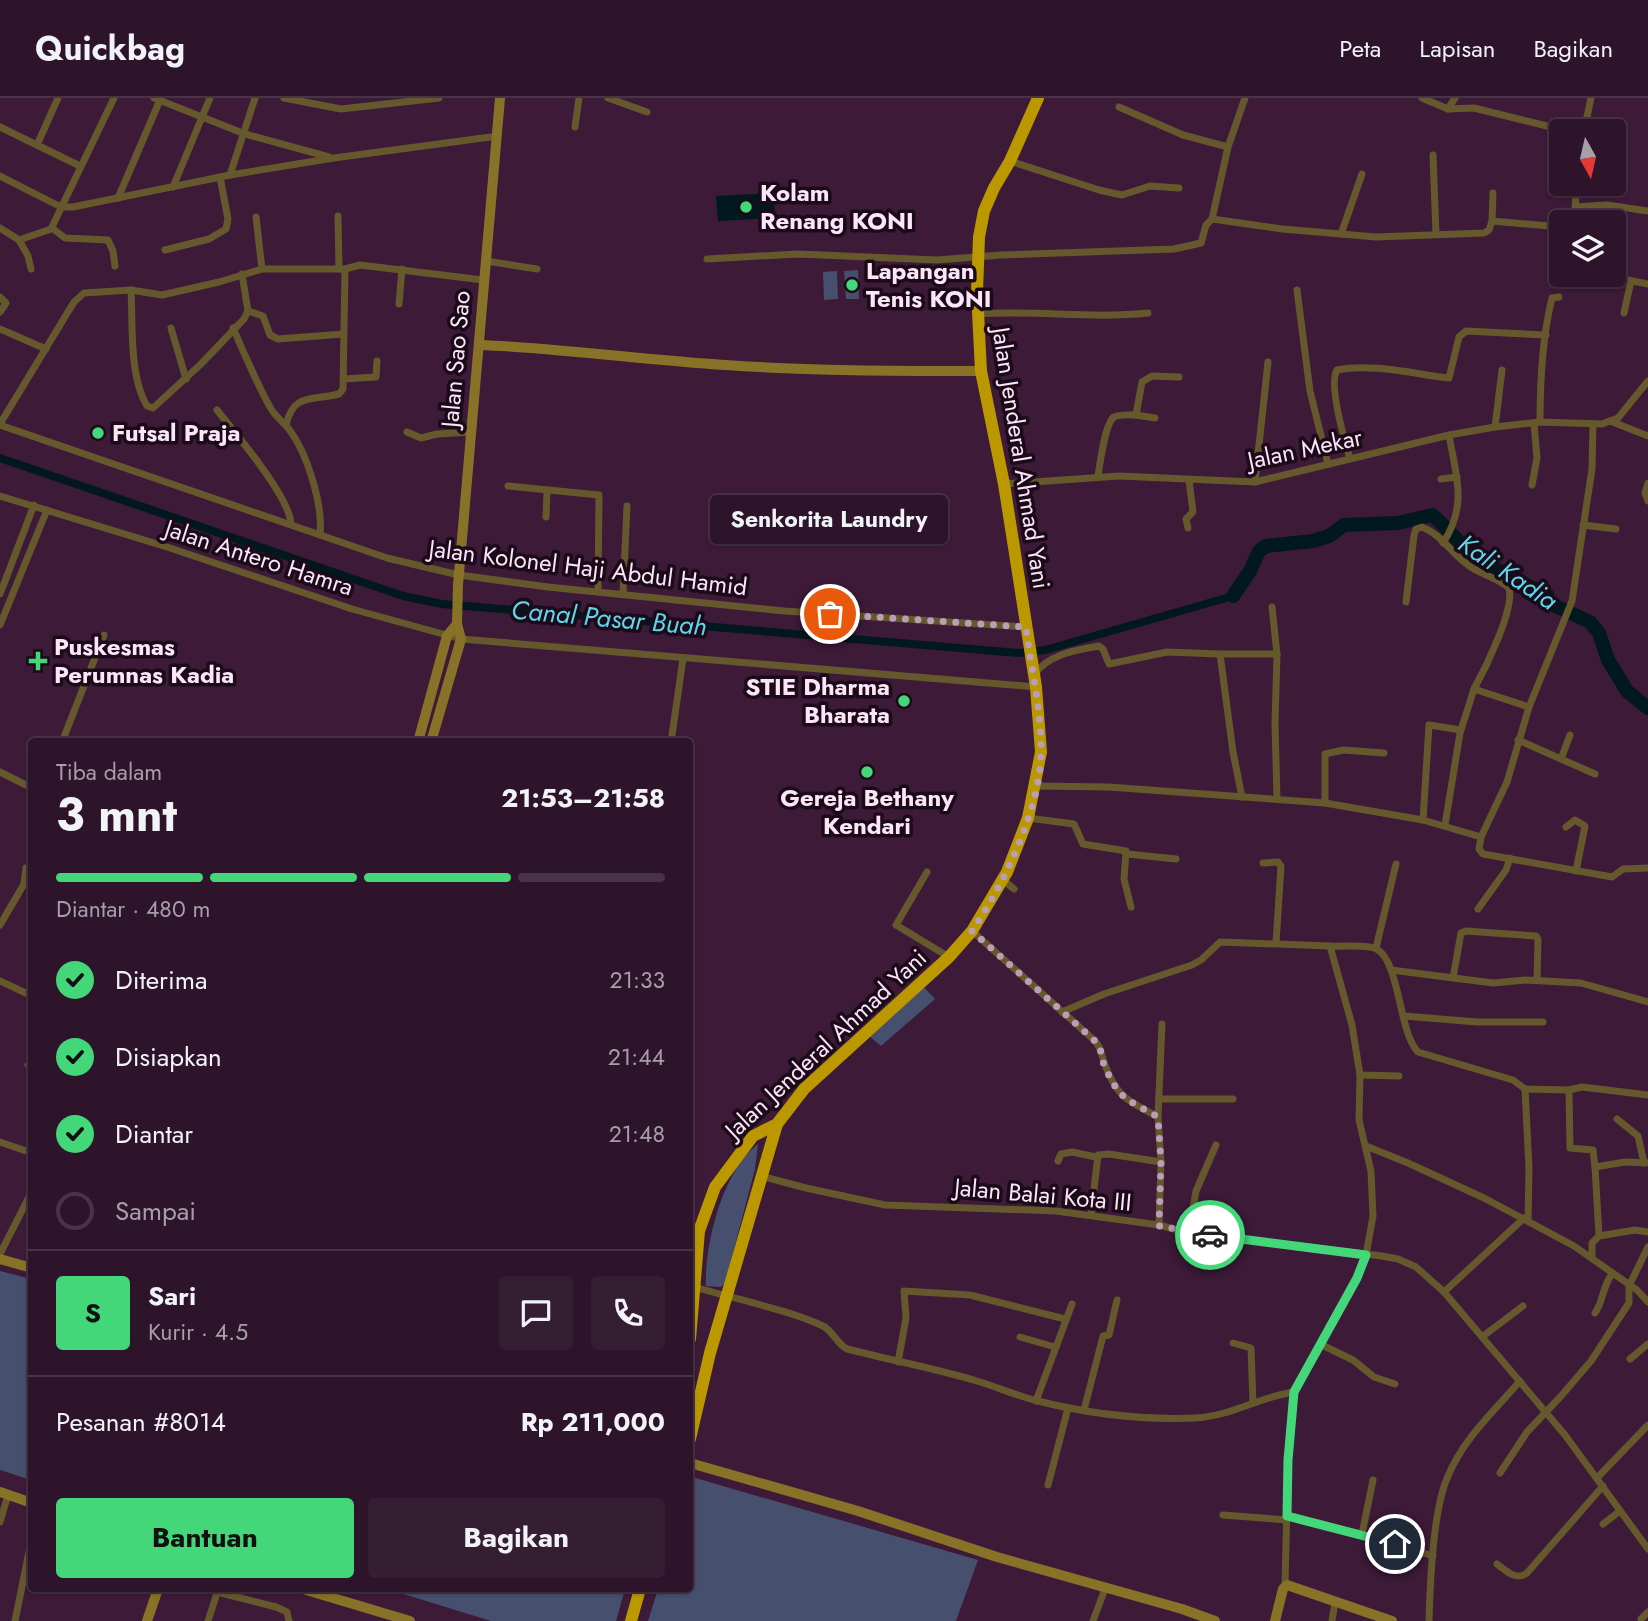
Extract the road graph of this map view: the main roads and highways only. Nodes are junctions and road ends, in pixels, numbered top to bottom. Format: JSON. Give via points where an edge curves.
{"nodes":[{"id":1,"x":1038,"y":98,"type":"edge"},
{"id":2,"x":777,"y":1124,"type":"junction"},
{"id":3,"x":753,"y":1136,"type":"junction"},
{"id":4,"x":771,"y":1149,"type":"junction"},
{"id":5,"x":693,"y":1308,"type":"edge"},
{"id":6,"x":693,"y":1427,"type":"edge"},
{"id":7,"x":639,"y":1592,"type":"edge"},
{"id":8,"x":631,"y":1621,"type":"edge"}],
"edges":[{"from":1,"to":2,"type":"highway","name":"Jalan Jenderal Ahmad Yani","via":[[984,211],[977,258],[981,371],[1004,484],[1041,752],[1028,818],[1003,880],[972,931],[804,1089]]},
{"from":2,"to":3,"type":"highway","name":"Jalan Jenderal Ahmad Yani"},
{"from":2,"to":4,"type":"highway"},
{"from":3,"to":4,"type":"highway"},
{"from":3,"to":5,"type":"highway","name":"Jalan Jenderal Ahmad Yani","via":[[715,1187],[699,1231]]},
{"from":4,"to":6,"type":"highway"},
{"from":7,"to":8,"type":"highway"}]}
